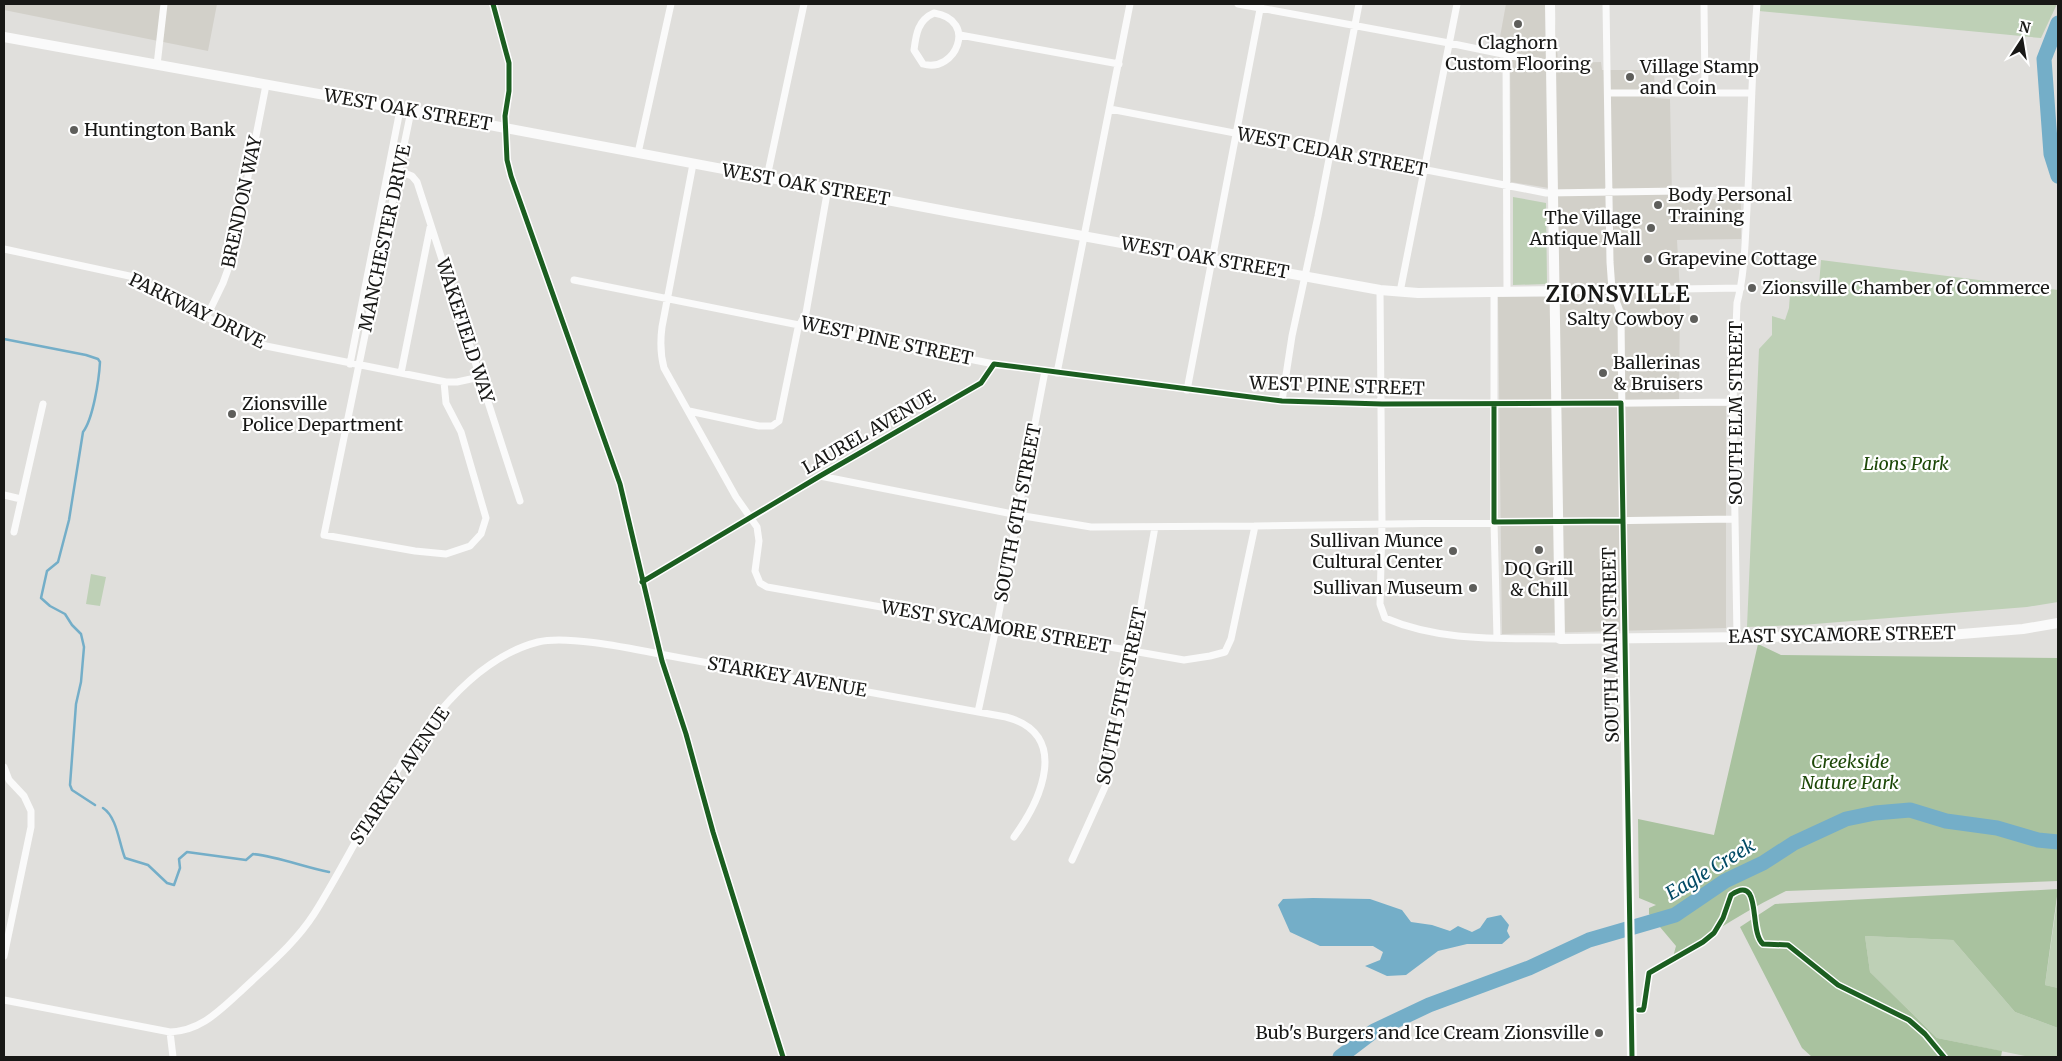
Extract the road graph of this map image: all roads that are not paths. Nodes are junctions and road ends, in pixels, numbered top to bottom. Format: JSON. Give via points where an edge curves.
{"nodes":[{"id":1,"x":164,"y":4,"type":"edge"},
{"id":2,"x":671,"y":4,"type":"edge"},
{"id":3,"x":804,"y":4,"type":"edge"},
{"id":4,"x":1130,"y":4,"type":"edge"},
{"id":5,"x":1238,"y":4,"type":"edge"},
{"id":6,"x":1359,"y":4,"type":"edge"},
{"id":7,"x":1457,"y":4,"type":"edge"},
{"id":8,"x":1550,"y":4,"type":"edge"},
{"id":9,"x":1606,"y":4,"type":"edge"},
{"id":10,"x":1704,"y":4,"type":"edge"},
{"id":11,"x":1757,"y":4,"type":"edge"},
{"id":12,"x":1260,"y":6,"type":"edge"},
{"id":13,"x":1355,"y":25,"type":"junction"},
{"id":14,"x":960,"y":35,"type":"junction"},
{"id":15,"x":4,"y":37,"type":"edge"},
{"id":16,"x":1449,"y":43,"type":"junction"},
{"id":17,"x":1506,"y":56,"type":"junction"},
{"id":18,"x":1118,"y":64,"type":"junction"},
{"id":19,"x":1551,"y":64,"type":"junction"},
{"id":20,"x":157,"y":65,"type":"junction"},
{"id":21,"x":266,"y":85,"type":"junction"},
{"id":22,"x":1608,"y":93,"type":"junction"},
{"id":23,"x":1705,"y":93,"type":"junction"},
{"id":24,"x":1751,"y":93,"type":"junction"},
{"id":25,"x":1110,"y":109,"type":"junction"},
{"id":26,"x":400,"y":110,"type":"junction"},
{"id":27,"x":411,"y":111,"type":"junction"},
{"id":28,"x":1236,"y":133,"type":"junction"},
{"id":29,"x":1330,"y":151,"type":"junction"},
{"id":30,"x":638,"y":153,"type":"junction"},
{"id":31,"x":693,"y":164,"type":"junction"},
{"id":32,"x":1424,"y":170,"type":"junction"},
{"id":33,"x":398,"y":171,"type":"junction"},
{"id":34,"x":767,"y":177,"type":"junction"},
{"id":35,"x":1507,"y":186,"type":"junction"},
{"id":36,"x":828,"y":188,"type":"junction"},
{"id":37,"x":1748,"y":190,"type":"junction"},
{"id":38,"x":1608,"y":192,"type":"junction"},
{"id":39,"x":1554,"y":193,"type":"junction"},
{"id":40,"x":431,"y":228,"type":"junction"},
{"id":41,"x":1084,"y":236,"type":"junction"},
{"id":42,"x":4,"y":249,"type":"edge"},
{"id":43,"x":1212,"y":259,"type":"junction"},
{"id":44,"x":1306,"y":277,"type":"junction"},
{"id":45,"x":574,"y":280,"type":"dead end"},
{"id":46,"x":1741,"y":288,"type":"junction"},
{"id":47,"x":1380,"y":290,"type":"junction"},
{"id":48,"x":1612,"y":290,"type":"junction"},
{"id":49,"x":1494,"y":291,"type":"junction"},
{"id":50,"x":1507,"y":291,"type":"junction"},
{"id":51,"x":1556,"y":291,"type":"junction"},
{"id":52,"x":1400,"y":292,"type":"junction"},
{"id":53,"x":668,"y":299,"type":"junction"},
{"id":54,"x":207,"y":316,"type":"junction"},
{"id":55,"x":800,"y":323,"type":"junction"},
{"id":56,"x":350,"y":364,"type":"junction"},
{"id":57,"x":994,"y":364,"type":"junction"},
{"id":58,"x":358,"y":365,"type":"junction"},
{"id":59,"x":1044,"y":371,"type":"junction"},
{"id":60,"x":401,"y":373,"type":"junction"},
{"id":61,"x":1057,"y":373,"type":"junction"},
{"id":62,"x":480,"y":377,"type":"junction"},
{"id":63,"x":444,"y":382,"type":"junction"},
{"id":64,"x":1187,"y":390,"type":"junction"},
{"id":65,"x":1282,"y":401,"type":"junction"},
{"id":66,"x":1733,"y":402,"type":"junction"},
{"id":67,"x":1622,"y":403,"type":"junction"},
{"id":68,"x":43,"y":404,"type":"dead end"},
{"id":69,"x":1382,"y":404,"type":"junction"},
{"id":70,"x":1494,"y":404,"type":"junction"},
{"id":71,"x":1558,"y":404,"type":"junction"},
{"id":72,"x":689,"y":411,"type":"junction"},
{"id":73,"x":820,"y":476,"type":"junction"},
{"id":74,"x":4,"y":495,"type":"edge"},
{"id":75,"x":22,"y":499,"type":"junction"},
{"id":76,"x":520,"y":501,"type":"dead end"},
{"id":77,"x":1018,"y":515,"type":"junction"},
{"id":78,"x":751,"y":518,"type":"junction"},
{"id":79,"x":1735,"y":520,"type":"junction"},
{"id":80,"x":1559,"y":521,"type":"junction"},
{"id":81,"x":1623,"y":521,"type":"junction"},
{"id":82,"x":1494,"y":522,"type":"junction"},
{"id":83,"x":1382,"y":523,"type":"junction"},
{"id":84,"x":1255,"y":526,"type":"junction"},
{"id":85,"x":1155,"y":527,"type":"junction"},
{"id":86,"x":14,"y":532,"type":"dead end"},
{"id":87,"x":2058,"y":623,"type":"edge"},
{"id":88,"x":996,"y":628,"type":"junction"},
{"id":89,"x":1738,"y":636,"type":"junction"},
{"id":90,"x":1496,"y":638,"type":"junction"},
{"id":91,"x":1624,"y":638,"type":"junction"},
{"id":92,"x":1560,"y":639,"type":"junction"},
{"id":93,"x":1133,"y":652,"type":"junction"},
{"id":94,"x":978,"y":712,"type":"junction"},
{"id":95,"x":4,"y":767,"type":"edge"},
{"id":96,"x":1014,"y":837,"type":"dead end"},
{"id":97,"x":1072,"y":860,"type":"dead end"},
{"id":98,"x":5,"y":946,"type":"edge"},
{"id":99,"x":4,"y":956,"type":"edge"},
{"id":100,"x":4,"y":1000,"type":"edge"},
{"id":101,"x":170,"y":1032,"type":"junction"},
{"id":102,"x":173,"y":1057,"type":"edge"},
{"id":103,"x":1632,"y":1057,"type":"edge"}],
"edges":[{"from":1,"to":20,"type":"street"},
{"from":2,"to":30,"type":"street"},
{"from":3,"to":34,"type":"street"},
{"from":4,"to":18,"type":"street"},
{"from":5,"to":12,"type":"street"},
{"from":6,"to":13,"type":"street"},
{"from":7,"to":16,"type":"street"},
{"from":8,"to":19,"type":"main road"},
{"from":9,"to":22,"type":"street","name":"SOUTH MAIN STREET"},
{"from":10,"to":23,"type":"street"},
{"from":11,"to":24,"type":"street","name":"SOUTH ELM STREET"},
{"from":12,"to":13,"type":"street"},
{"from":12,"to":28,"type":"street"},
{"from":13,"to":16,"type":"street"},
{"from":13,"to":29,"type":"street"},
{"from":14,"to":14,"type":"street","via":[[952,20],[934,13],[925,17],[918,27],[914,50],[924,64],[931,67],[940,65],[954,52]]},
{"from":14,"to":18,"type":"street"},
{"from":15,"to":20,"type":"main road","name":"WEST OAK STREET"},
{"from":16,"to":17,"type":"street"},
{"from":16,"to":32,"type":"street"},
{"from":17,"to":19,"type":"street"},
{"from":17,"to":35,"type":"street"},
{"from":18,"to":25,"type":"street"},
{"from":19,"to":39,"type":"main road"},
{"from":20,"to":21,"type":"main road","name":"WEST OAK STREET"},
{"from":21,"to":26,"type":"main road","name":"WEST OAK STREET"},
{"from":21,"to":54,"type":"street","name":"BRENDON WAY","via":[[232,258]]},
{"from":22,"to":23,"type":"street"},
{"from":22,"to":38,"type":"street","name":"SOUTH MAIN STREET"},
{"from":23,"to":24,"type":"street"},
{"from":24,"to":37,"type":"street","name":"SOUTH ELM STREET"},
{"from":25,"to":28,"type":"street","name":"WEST CEDAR STREET"},
{"from":25,"to":41,"type":"street"},
{"from":26,"to":27,"type":"main road","name":"WEST OAK STREET"},
{"from":26,"to":56,"type":"street","name":"MANCHESTER DRIVE"},
{"from":27,"to":30,"type":"main road","name":"WEST OAK STREET"},
{"from":27,"to":33,"type":"street","name":"MANCHESTER DRIVE"},
{"from":28,"to":29,"type":"street","name":"WEST CEDAR STREET"},
{"from":28,"to":43,"type":"street"},
{"from":29,"to":32,"type":"street","name":"WEST CEDAR STREET"},
{"from":29,"to":44,"type":"street"},
{"from":30,"to":31,"type":"main road","name":"WEST OAK STREET"},
{"from":31,"to":34,"type":"main road","name":"WEST OAK STREET"},
{"from":31,"to":53,"type":"street"},
{"from":32,"to":35,"type":"street","name":"WEST CEDAR STREET"},
{"from":32,"to":52,"type":"street"},
{"from":33,"to":40,"type":"street","name":"WAKEFIELD WAY","via":[[412,176],[416,182]]},
{"from":33,"to":58,"type":"street","name":"MANCHESTER DRIVE"},
{"from":34,"to":36,"type":"main road","name":"WEST OAK STREET"},
{"from":35,"to":39,"type":"street","name":"WEST CEDAR STREET"},
{"from":35,"to":50,"type":"street"},
{"from":36,"to":41,"type":"main road","name":"WEST OAK STREET"},
{"from":36,"to":55,"type":"street","via":[[806,313]]},
{"from":37,"to":38,"type":"street","name":"WEST CEDAR STREET"},
{"from":37,"to":46,"type":"street","name":"SOUTH ELM STREET"},
{"from":38,"to":39,"type":"street","name":"WEST CEDAR STREET"},
{"from":38,"to":48,"type":"street","name":"SOUTH MAIN STREET"},
{"from":39,"to":51,"type":"main road"},
{"from":40,"to":60,"type":"street"},
{"from":40,"to":62,"type":"street","name":"WAKEFIELD WAY"},
{"from":41,"to":43,"type":"main road","name":"WEST OAK STREET"},
{"from":41,"to":61,"type":"street"},
{"from":42,"to":54,"type":"street","name":"PARKWAY DRIVE","via":[[134,277]]},
{"from":43,"to":44,"type":"main road","name":"WEST OAK STREET"},
{"from":43,"to":64,"type":"street"},
{"from":44,"to":47,"type":"main road","name":"WEST OAK STREET"},
{"from":44,"to":65,"type":"street","via":[[1292,336]]},
{"from":45,"to":53,"type":"street","name":"WEST PINE STREET"},
{"from":46,"to":48,"type":"street","name":"WEST OAK STREET"},
{"from":46,"to":66,"type":"street","name":"SOUTH ELM STREET","via":[[1737,303]]},
{"from":47,"to":52,"type":"main road","name":"WEST OAK STREET"},
{"from":47,"to":69,"type":"street"},
{"from":48,"to":51,"type":"street","name":"WEST OAK STREET"},
{"from":48,"to":67,"type":"street","name":"SOUTH MAIN STREET","via":[[1621,314]]},
{"from":49,"to":50,"type":"main road","name":"WEST OAK STREET"},
{"from":49,"to":52,"type":"main road","name":"WEST OAK STREET"},
{"from":49,"to":70,"type":"street"},
{"from":50,"to":51,"type":"main road","name":"WEST OAK STREET"},
{"from":51,"to":71,"type":"main road"},
{"from":53,"to":55,"type":"street","name":"WEST PINE STREET"},
{"from":53,"to":72,"type":"street","via":[[661,354],[664,368]]},
{"from":54,"to":56,"type":"street","name":"PARKWAY DRIVE","via":[[266,346]]},
{"from":55,"to":57,"type":"street","name":"WEST PINE STREET"},
{"from":55,"to":72,"type":"street","via":[[782,412],[772,426]]},
{"from":56,"to":58,"type":"street","name":"PARKWAY DRIVE"},
{"from":57,"to":59,"type":"street","name":"WEST PINE STREET"},
{"from":57,"to":73,"type":"street","name":"LAUREL AVENUE","via":[[981,383]]},
{"from":58,"to":60,"type":"street","name":"PARKWAY DRIVE"},
{"from":58,"to":63,"type":"street","name":"MANCHESTER DRIVE","via":[[324,535],[415,552],[446,554],[470,546],[481,534],[486,518],[461,432],[446,403]]},
{"from":59,"to":61,"type":"street","name":"WEST PINE STREET"},
{"from":59,"to":77,"type":"street","name":"SOUTH 6TH STREET"},
{"from":60,"to":63,"type":"street","name":"PARKWAY DRIVE"},
{"from":61,"to":64,"type":"street","name":"WEST PINE STREET"},
{"from":62,"to":63,"type":"street","name":"PARKWAY DRIVE"},
{"from":62,"to":76,"type":"street","name":"WAKEFIELD WAY"},
{"from":64,"to":65,"type":"street","name":"WEST PINE STREET"},
{"from":65,"to":69,"type":"street","name":"WEST PINE STREET"},
{"from":66,"to":67,"type":"street","name":"WEST PINE STREET"},
{"from":66,"to":79,"type":"street","name":"SOUTH ELM STREET"},
{"from":67,"to":71,"type":"street","name":"WEST PINE STREET"},
{"from":67,"to":81,"type":"street","name":"SOUTH MAIN STREET"},
{"from":68,"to":75,"type":"street"},
{"from":69,"to":70,"type":"street","name":"WEST PINE STREET"},
{"from":69,"to":83,"type":"street"},
{"from":70,"to":71,"type":"street","name":"WEST PINE STREET"},
{"from":70,"to":82,"type":"street"},
{"from":71,"to":80,"type":"main road"},
{"from":72,"to":78,"type":"street"},
{"from":73,"to":77,"type":"street"},
{"from":73,"to":78,"type":"street","name":"LAUREL AVENUE"},
{"from":74,"to":75,"type":"street"},
{"from":75,"to":86,"type":"street"},
{"from":77,"to":85,"type":"street","via":[[1091,527]]},
{"from":77,"to":88,"type":"street","name":"SOUTH 6TH STREET"},
{"from":78,"to":88,"type":"street","name":"WEST SYCAMORE STREET","via":[[759,534],[755,571],[760,583],[767,587]]},
{"from":79,"to":81,"type":"street"},
{"from":79,"to":89,"type":"street","name":"SOUTH ELM STREET"},
{"from":80,"to":81,"type":"street"},
{"from":80,"to":82,"type":"street"},
{"from":80,"to":92,"type":"main road"},
{"from":81,"to":91,"type":"street","name":"SOUTH MAIN STREET"},
{"from":82,"to":83,"type":"street"},
{"from":82,"to":90,"type":"street"},
{"from":83,"to":84,"type":"street"},
{"from":83,"to":90,"type":"street","via":[[1380,604],[1385,618],[1455,637]]},
{"from":84,"to":85,"type":"street"},
{"from":84,"to":93,"type":"street","name":"WEST SYCAMORE STREET","via":[[1231,640],[1225,652],[1184,660]]},
{"from":85,"to":93,"type":"street","name":"SOUTH 5TH STREET"},
{"from":87,"to":89,"type":"main road","name":"EAST SYCAMORE STREET","via":[[1950,635]]},
{"from":88,"to":93,"type":"street","name":"WEST SYCAMORE STREET"},
{"from":88,"to":94,"type":"street","name":"SOUTH 6TH STREET"},
{"from":89,"to":91,"type":"main road","name":"EAST SYCAMORE STREET"},
{"from":90,"to":92,"type":"street"},
{"from":91,"to":92,"type":"main road"},
{"from":91,"to":103,"type":"main road","name":"SOUTH MAIN STREET"},
{"from":93,"to":97,"type":"street","name":"SOUTH 5TH STREET","via":[[1105,787]]},
{"from":94,"to":96,"type":"street","name":"STARKEY AVENUE","via":[[1027,725],[1043,745],[1046,760],[1044,776],[1028,818]]},
{"from":94,"to":101,"type":"street","name":"STARKEY AVENUE","via":[[599,645],[560,640],[528,645],[498,660],[470,680],[440,712],[372,814],[313,915],[284,951],[215,1015],[192,1029]]},
{"from":95,"to":98,"type":"street","via":[[9,780],[24,796],[31,811],[31,827]]},
{"from":98,"to":99,"type":"street"},
{"from":100,"to":101,"type":"street","name":"STARKEY AVENUE"},
{"from":101,"to":102,"type":"street"}]}
